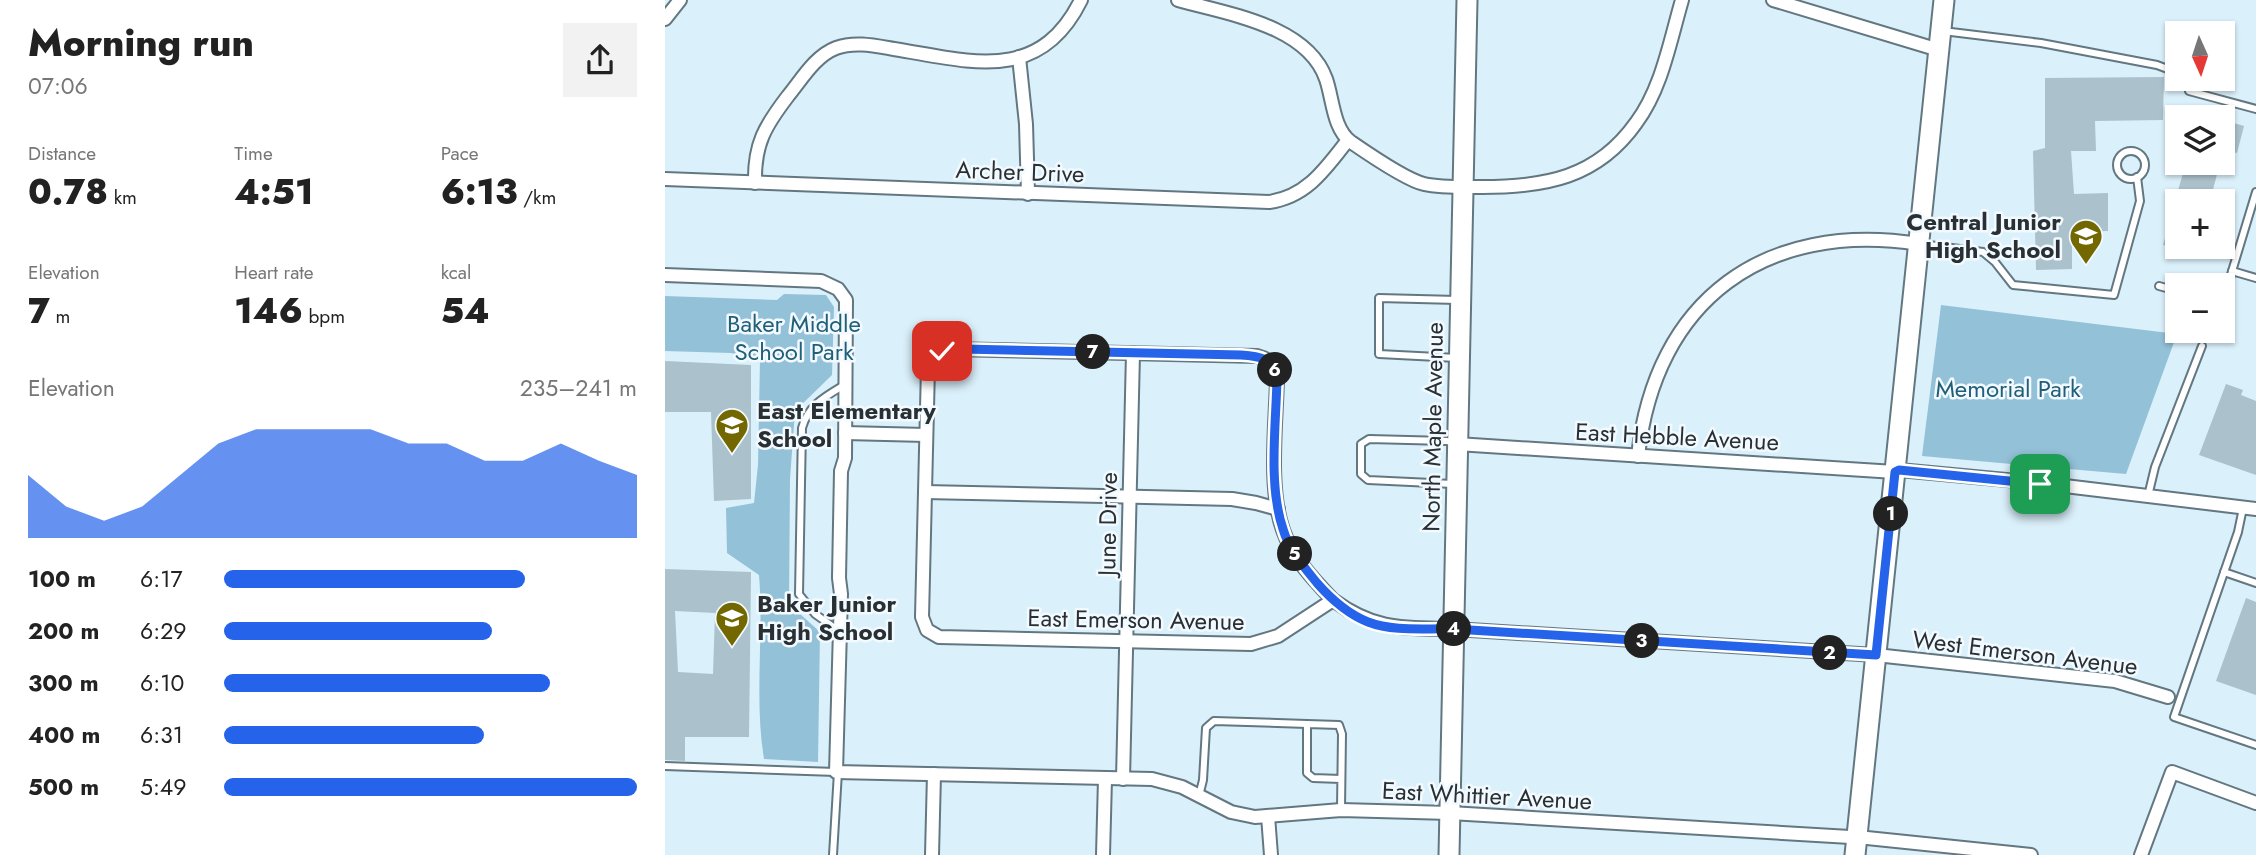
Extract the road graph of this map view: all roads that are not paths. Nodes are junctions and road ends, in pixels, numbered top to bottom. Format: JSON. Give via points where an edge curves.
{"nodes":[{"id":1,"x":680,"y":0,"type":"edge"},
{"id":2,"x":1081,"y":0,"type":"edge"},
{"id":3,"x":1178,"y":0,"type":"edge"},
{"id":4,"x":1467,"y":0,"type":"edge"},
{"id":5,"x":1682,"y":0,"type":"edge"},
{"id":6,"x":1773,"y":0,"type":"edge"},
{"id":7,"x":1944,"y":0,"type":"edge"},
{"id":8,"x":665,"y":19,"type":"edge"},
{"id":9,"x":1941,"y":30,"type":"junction"},
{"id":10,"x":1939,"y":50,"type":"junction"},
{"id":11,"x":1019,"y":57,"type":"junction"},
{"id":12,"x":2165,"y":68,"type":"edge"},
{"id":13,"x":2189,"y":91,"type":"dead end"},
{"id":14,"x":2256,"y":109,"type":"edge"},
{"id":15,"x":1348,"y":140,"type":"junction"},
{"id":16,"x":2137,"y":177,"type":"junction"},
{"id":17,"x":665,"y":179,"type":"edge"},
{"id":18,"x":755,"y":183,"type":"junction"},
{"id":19,"x":1463,"y":187,"type":"junction"},
{"id":20,"x":2256,"y":192,"type":"edge"},
{"id":21,"x":1028,"y":194,"type":"junction"},
{"id":22,"x":1919,"y":244,"type":"junction"},
{"id":23,"x":2232,"y":271,"type":"joint"},
{"id":24,"x":665,"y":275,"type":"edge"},
{"id":25,"x":2256,"y":278,"type":"edge"},
{"id":26,"x":2159,"y":286,"type":"dead end"},
{"id":27,"x":2165,"y":288,"type":"edge"},
{"id":28,"x":1461,"y":300,"type":"junction"},
{"id":29,"x":2202,"y":346,"type":"dead end"},
{"id":30,"x":1133,"y":353,"type":"junction"},
{"id":31,"x":1459,"y":358,"type":"junction"},
{"id":32,"x":846,"y":384,"type":"junction"},
{"id":33,"x":845,"y":433,"type":"junction"},
{"id":34,"x":926,"y":435,"type":"junction"},
{"id":35,"x":1457,"y":444,"type":"junction"},
{"id":36,"x":1638,"y":456,"type":"junction"},
{"id":37,"x":1895,"y":472,"type":"junction"},
{"id":38,"x":1457,"y":484,"type":"junction"},
{"id":39,"x":925,"y":492,"type":"junction"},
{"id":40,"x":2148,"y":496,"type":"junction"},
{"id":41,"x":1130,"y":497,"type":"junction"},
{"id":42,"x":2250,"y":508,"type":"edge"},
{"id":43,"x":1278,"y":509,"type":"junction"},
{"id":44,"x":2224,"y":572,"type":"junction"},
{"id":45,"x":2256,"y":583,"type":"edge"},
{"id":46,"x":1333,"y":600,"type":"junction"},
{"id":47,"x":1454,"y":629,"type":"junction"},
{"id":48,"x":841,"y":633,"type":"junction"},
{"id":49,"x":1127,"y":642,"type":"junction"},
{"id":50,"x":1876,"y":655,"type":"junction"},
{"id":51,"x":2168,"y":697,"type":"dead end"},
{"id":52,"x":1307,"y":724,"type":"junction"},
{"id":53,"x":2256,"y":746,"type":"edge"},
{"id":54,"x":665,"y":766,"type":"edge"},
{"id":55,"x":837,"y":772,"type":"junction"},
{"id":56,"x":934,"y":774,"type":"junction"},
{"id":57,"x":1104,"y":779,"type":"junction"},
{"id":58,"x":1123,"y":779,"type":"junction"},
{"id":59,"x":1341,"y":779,"type":"junction"},
{"id":60,"x":1199,"y":796,"type":"junction"},
{"id":61,"x":2256,"y":803,"type":"edge"},
{"id":62,"x":1341,"y":810,"type":"junction"},
{"id":63,"x":1450,"y":813,"type":"junction"},
{"id":64,"x":1268,"y":816,"type":"junction"},
{"id":65,"x":1856,"y":847,"type":"edge"},
{"id":66,"x":833,"y":855,"type":"edge"},
{"id":67,"x":932,"y":855,"type":"edge"},
{"id":68,"x":1103,"y":855,"type":"edge"},
{"id":69,"x":1271,"y":855,"type":"edge"},
{"id":70,"x":1449,"y":855,"type":"edge"},
{"id":71,"x":2031,"y":855,"type":"edge"},
{"id":72,"x":2141,"y":855,"type":"edge"}],
"edges":[{"from":1,"to":8,"type":"street"},
{"from":2,"to":11,"type":"street","via":[[1052,38]]},
{"from":3,"to":15,"type":"street","via":[[1270,27],[1301,44],[1321,68],[1339,126]]},
{"from":4,"to":19,"type":"main road","name":"North Maple Avenue"},
{"from":5,"to":19,"type":"street","via":[[1654,92],[1616,146],[1586,168],[1553,182]]},
{"from":6,"to":10,"type":"street"},
{"from":7,"to":9,"type":"main road"},
{"from":9,"to":10,"type":"main road"},
{"from":9,"to":12,"type":"lane","via":[[2041,43]]},
{"from":10,"to":22,"type":"main road"},
{"from":11,"to":18,"type":"street","via":[[984,63],[868,45],[835,48],[813,65],[767,123],[756,152]]},
{"from":11,"to":21,"type":"street"},
{"from":13,"to":14,"type":"lane"},
{"from":15,"to":19,"type":"street","via":[[1418,182]]},
{"from":15,"to":21,"type":"street","name":"Archer Drive","via":[[1310,186],[1275,201]]},
{"from":16,"to":16,"type":"lane","via":[[2143,171],[2142,158],[2131,151],[2123,154],[2117,161],[2118,170],[2124,177]]},
{"from":16,"to":22,"type":"lane","via":[[2140,201],[2114,295],[2013,285],[1983,252]]},
{"from":17,"to":18,"type":"street","name":"Archer Drive"},
{"from":18,"to":21,"type":"street","name":"Archer Drive"},
{"from":19,"to":28,"type":"main road","name":"North Maple Avenue"},
{"from":20,"to":23,"type":"lane"},
{"from":22,"to":36,"type":"street","via":[[1867,238],[1815,243],[1768,258],[1728,282],[1693,314],[1665,355],[1647,402]]},
{"from":22,"to":37,"type":"main road"},
{"from":23,"to":25,"type":"lane"},
{"from":24,"to":32,"type":"street","via":[[833,285],[847,306]]},
{"from":26,"to":27,"type":"lane"},
{"from":28,"to":31,"type":"main road","name":"North Maple Avenue"},
{"from":28,"to":31,"type":"lane","via":[[1379,298],[1379,354]]},
{"from":29,"to":40,"type":"lane"},
{"from":30,"to":34,"type":"street","name":"East Emerson Avenue","via":[[942,351],[928,367]]},
{"from":30,"to":41,"type":"street","name":"June Drive"},
{"from":30,"to":43,"type":"street","name":"East Emerson Avenue","via":[[1257,356],[1272,364],[1277,379]]},
{"from":31,"to":35,"type":"main road","name":"North Maple Avenue"},
{"from":32,"to":33,"type":"street"},
{"from":32,"to":48,"type":"lane","via":[[806,414],[801,441],[799,594],[815,614]]},
{"from":33,"to":34,"type":"street"},
{"from":33,"to":48,"type":"street"},
{"from":34,"to":39,"type":"street","name":"East Emerson Avenue"},
{"from":35,"to":36,"type":"street","name":"East Hebble Avenue"},
{"from":35,"to":38,"type":"main road","name":"North Maple Avenue"},
{"from":35,"to":38,"type":"lane","via":[[1369,439],[1361,444],[1361,474],[1367,480]]},
{"from":36,"to":37,"type":"street","name":"East Hebble Avenue"},
{"from":37,"to":40,"type":"street","name":"East Hebble Avenue"},
{"from":37,"to":50,"type":"main road"},
{"from":38,"to":47,"type":"main road","name":"North Maple Avenue"},
{"from":39,"to":41,"type":"street"},
{"from":39,"to":49,"type":"street","name":"East Emerson Avenue","via":[[922,617],[933,634]]},
{"from":40,"to":42,"type":"street","name":"East Hebble Avenue"},
{"from":41,"to":43,"type":"street","via":[[1232,499]]},
{"from":41,"to":49,"type":"street","name":"June Drive"},
{"from":42,"to":44,"type":"lane"},
{"from":43,"to":46,"type":"street","via":[[1301,564]]},
{"from":44,"to":45,"type":"lane"},
{"from":44,"to":53,"type":"lane","via":[[2174,717]]},
{"from":46,"to":47,"type":"street","via":[[1377,624]]},
{"from":46,"to":49,"type":"street","name":"East Emerson Avenue","via":[[1278,636],[1258,643]]},
{"from":47,"to":50,"type":"street"},
{"from":47,"to":63,"type":"main road","name":"North Maple Avenue"},
{"from":48,"to":55,"type":"street"},
{"from":49,"to":58,"type":"street","name":"June Drive"},
{"from":50,"to":51,"type":"street","name":"West Emerson Avenue","via":[[2115,681]]},
{"from":50,"to":65,"type":"main road"},
{"from":52,"to":59,"type":"lane","via":[[1307,773],[1313,778]]},
{"from":52,"to":59,"type":"lane","via":[[1339,725]]},
{"from":52,"to":60,"type":"lane","via":[[1214,721],[1206,728]]},
{"from":54,"to":55,"type":"lane"},
{"from":55,"to":56,"type":"street"},
{"from":55,"to":66,"type":"lane"},
{"from":56,"to":57,"type":"street"},
{"from":56,"to":67,"type":"street"},
{"from":57,"to":58,"type":"street","name":"East Whittier Avenue"},
{"from":57,"to":68,"type":"street"},
{"from":58,"to":60,"type":"street","name":"East Whittier Avenue","via":[[1166,781]]},
{"from":59,"to":62,"type":"lane"},
{"from":60,"to":64,"type":"street","name":"East Whittier Avenue","via":[[1241,815]]},
{"from":61,"to":72,"type":"street","via":[[2172,772]]},
{"from":62,"to":63,"type":"street","name":"East Whittier Avenue"},
{"from":62,"to":64,"type":"street","name":"East Whittier Avenue"},
{"from":63,"to":65,"type":"street","name":"East Whittier Avenue"},
{"from":63,"to":70,"type":"main road","name":"North Maple Avenue"},
{"from":64,"to":69,"type":"street"},
{"from":65,"to":71,"type":"street","name":"East Whittier Avenue"}]}
